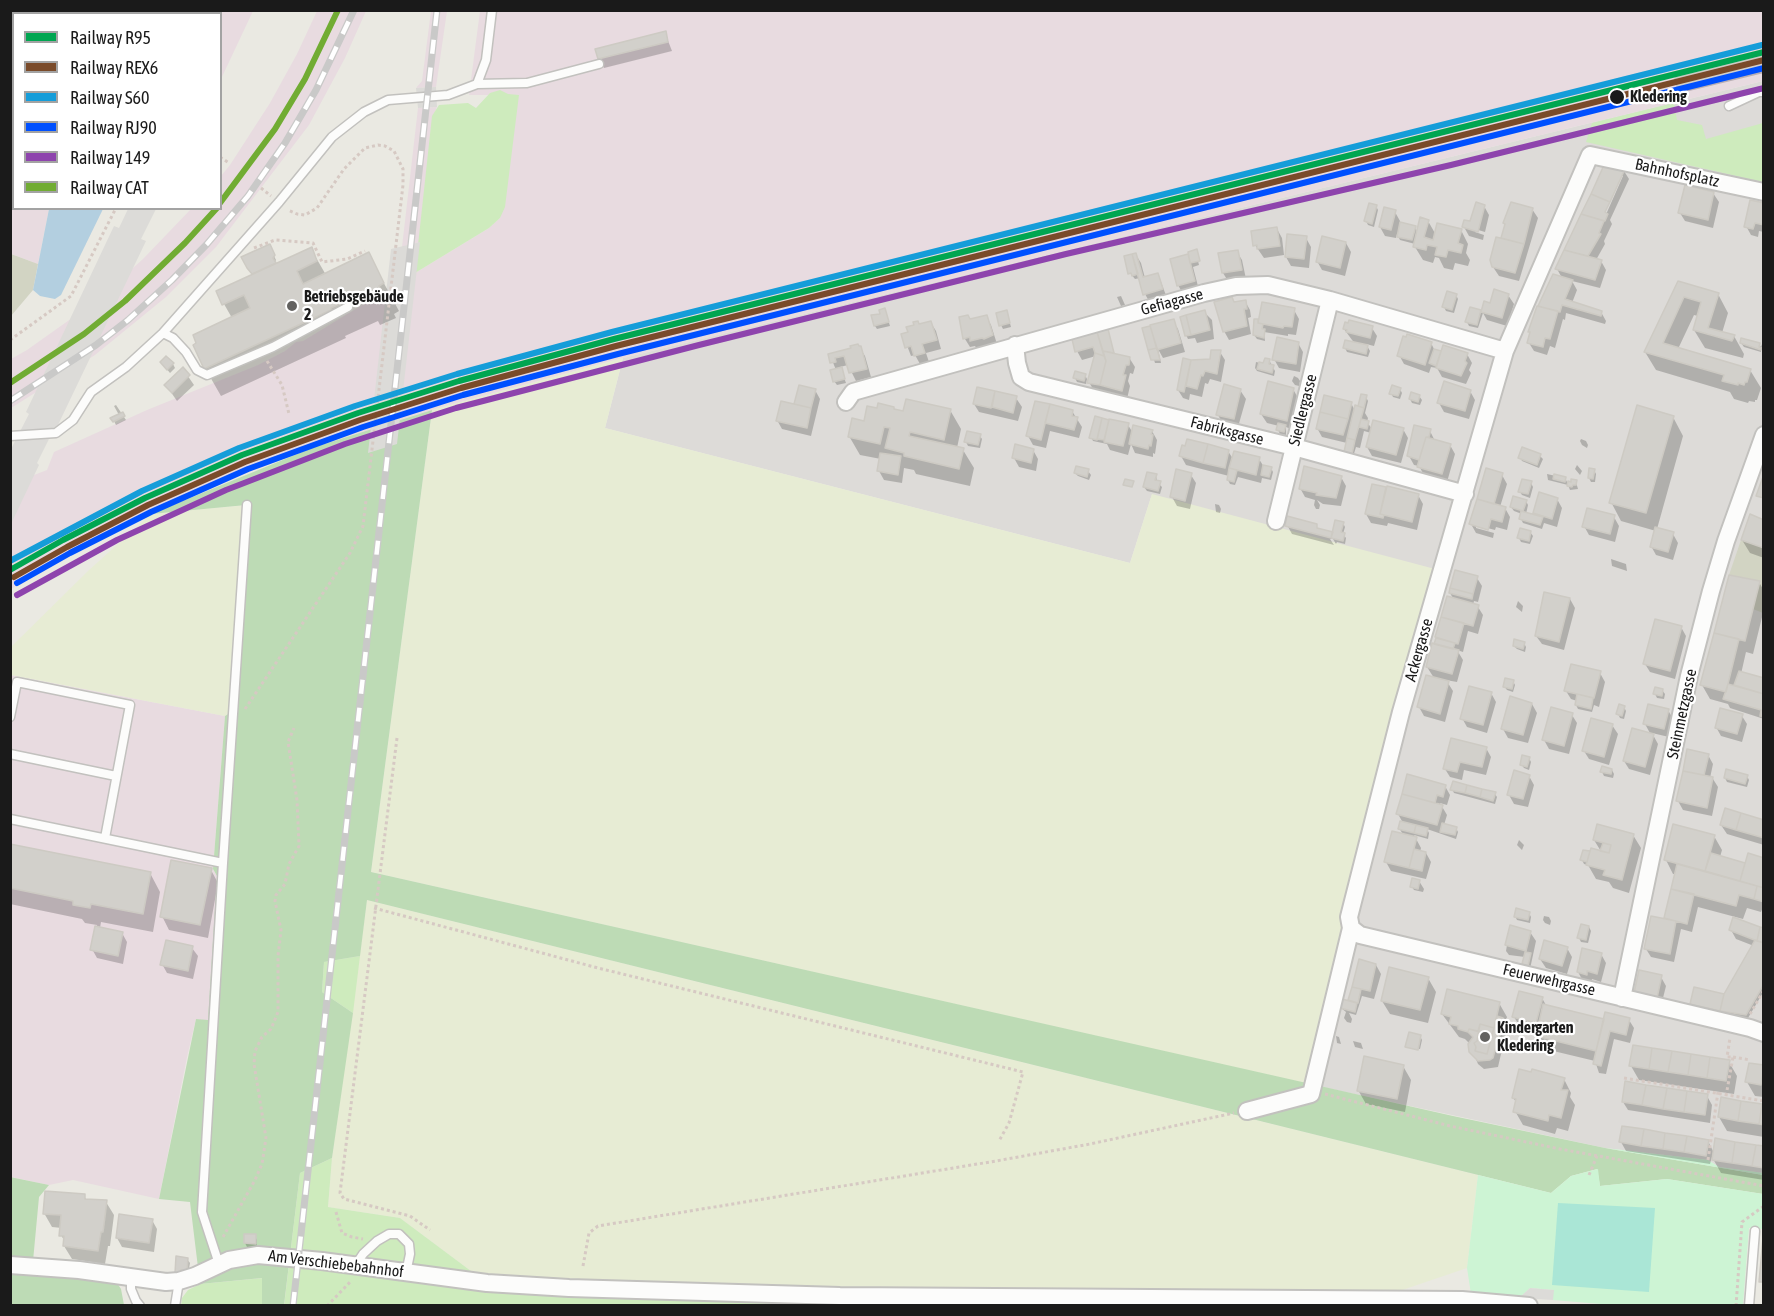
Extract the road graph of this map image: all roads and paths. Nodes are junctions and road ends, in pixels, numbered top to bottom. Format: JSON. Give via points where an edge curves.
{"nodes":[{"id":1,"x":492,"y":10,"type":"edge"},
{"id":2,"x":599,"y":64,"type":"dead end"},
{"id":3,"x":477,"y":84,"type":"junction"},
{"id":4,"x":1764,"y":92,"type":"edge"},
{"id":5,"x":1729,"y":106,"type":"dead end"},
{"id":6,"x":1590,"y":155,"type":"joint"},
{"id":7,"x":222,"y":158,"type":"edge"},
{"id":8,"x":229,"y":163,"type":"dead end"},
{"id":9,"x":261,"y":188,"type":"dead end"},
{"id":10,"x":1764,"y":192,"type":"edge"},
{"id":11,"x":267,"y":193,"type":"dead end"},
{"id":12,"x":279,"y":202,"type":"junction"},
{"id":13,"x":115,"y":210,"type":"edge"},
{"id":14,"x":246,"y":237,"type":"junction"},
{"id":15,"x":365,"y":251,"type":"dead end"},
{"id":16,"x":1330,"y":300,"type":"junction"},
{"id":17,"x":348,"y":307,"type":"dead end"},
{"id":18,"x":163,"y":333,"type":"junction"},
{"id":19,"x":10,"y":340,"type":"edge"},
{"id":20,"x":1015,"y":345,"type":"junction"},
{"id":21,"x":1505,"y":351,"type":"junction"},
{"id":22,"x":261,"y":352,"type":"junction"},
{"id":23,"x":846,"y":402,"type":"dead end"},
{"id":24,"x":289,"y":414,"type":"dead end"},
{"id":25,"x":1764,"y":435,"type":"edge"},
{"id":26,"x":10,"y":436,"type":"edge"},
{"id":27,"x":1293,"y":447,"type":"junction"},
{"id":28,"x":1465,"y":494,"type":"junction"},
{"id":29,"x":247,"y":505,"type":"dead end"},
{"id":30,"x":1276,"y":521,"type":"dead end"},
{"id":31,"x":10,"y":717,"type":"edge"},
{"id":32,"x":294,"y":728,"type":"dead end"},
{"id":33,"x":232,"y":729,"type":"junction"},
{"id":34,"x":397,"y":738,"type":"dead end"},
{"id":35,"x":10,"y":754,"type":"edge"},
{"id":36,"x":116,"y":776,"type":"junction"},
{"id":37,"x":10,"y":819,"type":"edge"},
{"id":38,"x":105,"y":838,"type":"junction"},
{"id":39,"x":223,"y":862,"type":"junction"},
{"id":40,"x":374,"y":908,"type":"junction"},
{"id":41,"x":1351,"y":927,"type":"junction"},
{"id":42,"x":1764,"y":990,"type":"edge"},
{"id":43,"x":1622,"y":998,"type":"junction"},
{"id":44,"x":1754,"y":1029,"type":"edge"},
{"id":45,"x":1733,"y":1058,"type":"junction"},
{"id":46,"x":1750,"y":1060,"type":"dead end"},
{"id":47,"x":1624,"y":1078,"type":"dead end"},
{"id":48,"x":1312,"y":1091,"type":"junction"},
{"id":49,"x":1718,"y":1092,"type":"junction"},
{"id":50,"x":1726,"y":1096,"type":"junction"},
{"id":51,"x":1764,"y":1101,"type":"edge"},
{"id":52,"x":1247,"y":1111,"type":"joint"},
{"id":53,"x":999,"y":1141,"type":"dead end"},
{"id":54,"x":1597,"y":1156,"type":"junction"},
{"id":55,"x":1708,"y":1160,"type":"dead end"},
{"id":56,"x":1589,"y":1175,"type":"dead end"},
{"id":57,"x":1764,"y":1186,"type":"edge"},
{"id":58,"x":336,"y":1212,"type":"dead end"},
{"id":59,"x":430,"y":1230,"type":"dead end"},
{"id":60,"x":1755,"y":1231,"type":"dead end"},
{"id":61,"x":377,"y":1241,"type":"junction"},
{"id":62,"x":217,"y":1258,"type":"junction"},
{"id":63,"x":10,"y":1265,"type":"edge"},
{"id":64,"x":583,"y":1266,"type":"dead end"},
{"id":65,"x":360,"y":1267,"type":"junction"},
{"id":66,"x":406,"y":1273,"type":"junction"},
{"id":67,"x":131,"y":1277,"type":"junction"},
{"id":68,"x":179,"y":1281,"type":"junction"},
{"id":69,"x":140,"y":1305,"type":"edge"},
{"id":70,"x":175,"y":1305,"type":"edge"},
{"id":71,"x":327,"y":1305,"type":"edge"},
{"id":72,"x":1529,"y":1305,"type":"edge"},
{"id":73,"x":1749,"y":1305,"type":"edge"}],
"edges":[{"from":1,"to":3,"type":"lane","via":[[486,60]]},
{"from":2,"to":3,"type":"lane","via":[[527,83]]},
{"from":3,"to":12,"type":"lane","via":[[448,95],[388,100],[364,112],[332,137]]},
{"from":4,"to":5,"type":"lane"},
{"from":6,"to":10,"type":"street","name":"Bahnhofsplatz"},
{"from":6,"to":21,"type":"street","name":"Ackergasse"},
{"from":7,"to":8,"type":"path"},
{"from":9,"to":11,"type":"path"},
{"from":12,"to":14,"type":"lane"},
{"from":12,"to":33,"type":"path","via":[[297,214],[305,215],[317,208],[344,169],[365,148],[385,146],[394,151],[403,169],[363,526],[350,554]]},
{"from":13,"to":19,"type":"path","via":[[71,296]]},
{"from":14,"to":15,"type":"path","via":[[254,249],[275,240],[313,243],[322,262],[347,259]]},
{"from":14,"to":18,"type":"lane"},
{"from":16,"to":20,"type":"street","name":"Gefiagasse","via":[[1268,285],[1236,286]]},
{"from":16,"to":21,"type":"street","name":"Gefiagasse"},
{"from":16,"to":27,"type":"street","name":"Siedlergasse"},
{"from":17,"to":22,"type":"lane"},
{"from":18,"to":22,"type":"lane","via":[[173,338],[197,370],[207,375]]},
{"from":18,"to":26,"type":"lane","via":[[126,368],[91,392],[73,420],[56,433]]},
{"from":20,"to":23,"type":"street","name":"Gefiagasse","via":[[853,392]]},
{"from":20,"to":27,"type":"street","name":"Fabriksgasse","via":[[1021,377],[1029,382]]},
{"from":21,"to":28,"type":"street","name":"Ackergasse"},
{"from":22,"to":24,"type":"path","via":[[282,385]]},
{"from":25,"to":43,"type":"street","name":"Steinmetzgasse","via":[[1726,541],[1689,676]]},
{"from":27,"to":28,"type":"street","name":"Fabriksgasse"},
{"from":27,"to":30,"type":"street","name":"Siedlergasse"},
{"from":28,"to":41,"type":"street","name":"Ackergasse","via":[[1401,712],[1348,917]]},
{"from":29,"to":33,"type":"lane"},
{"from":31,"to":36,"type":"lane","via":[[17,682],[130,705]]},
{"from":32,"to":62,"type":"path","via":[[288,742],[299,846],[275,902],[281,930],[278,1012],[272,1029],[262,1037],[255,1051],[254,1064],[266,1138],[262,1164]]},
{"from":33,"to":39,"type":"lane"},
{"from":34,"to":40,"type":"path"},
{"from":35,"to":36,"type":"lane"},
{"from":36,"to":38,"type":"lane"},
{"from":37,"to":38,"type":"lane"},
{"from":38,"to":39,"type":"lane"},
{"from":39,"to":62,"type":"lane","via":[[202,1212]]},
{"from":40,"to":53,"type":"path","via":[[598,968],[1023,1072],[1009,1123]]},
{"from":40,"to":59,"type":"path","via":[[340,1193],[344,1199],[410,1216]]},
{"from":41,"to":43,"type":"street","name":"Feuerwehrgasse","via":[[1360,935]]},
{"from":41,"to":48,"type":"street","name":"Ackergasse"},
{"from":42,"to":44,"type":"path","via":[[1750,1014]]},
{"from":43,"to":44,"type":"street","name":"Feuerwehrgasse"},
{"from":44,"to":45,"type":"path","via":[[1731,1037],[1727,1058]]},
{"from":45,"to":46,"type":"path"},
{"from":45,"to":50,"type":"path"},
{"from":47,"to":49,"type":"path"},
{"from":48,"to":52,"type":"street"},
{"from":48,"to":54,"type":"path","via":[[1450,1126]]},
{"from":49,"to":50,"type":"path"},
{"from":49,"to":55,"type":"path"},
{"from":50,"to":51,"type":"path"},
{"from":52,"to":64,"type":"path","via":[[996,1161],[598,1226],[589,1233]]},
{"from":54,"to":56,"type":"path"},
{"from":54,"to":57,"type":"path"},
{"from":58,"to":61,"type":"path","via":[[342,1233]]},
{"from":60,"to":73,"type":"lane"},
{"from":61,"to":65,"type":"lane","via":[[363,1254]]},
{"from":61,"to":66,"type":"lane","via":[[389,1234],[399,1234],[409,1244]]},
{"from":62,"to":65,"type":"street","name":"Am Verschiebebahnhof","via":[[258,1255]]},
{"from":62,"to":68,"type":"street","name":"Am Verschiebebahnhof","via":[[195,1276]]},
{"from":63,"to":67,"type":"street","name":"Am Verschiebebahnhof"},
{"from":65,"to":66,"type":"street","name":"Am Verschiebebahnhof"},
{"from":65,"to":71,"type":"path"},
{"from":66,"to":72,"type":"street","name":"Am Verschiebebahnhof","via":[[569,1288],[778,1295],[1461,1300]]},
{"from":67,"to":68,"type":"street","name":"Am Verschiebebahnhof"},
{"from":67,"to":69,"type":"lane","via":[[131,1290]]},
{"from":68,"to":70,"type":"lane"}]}
